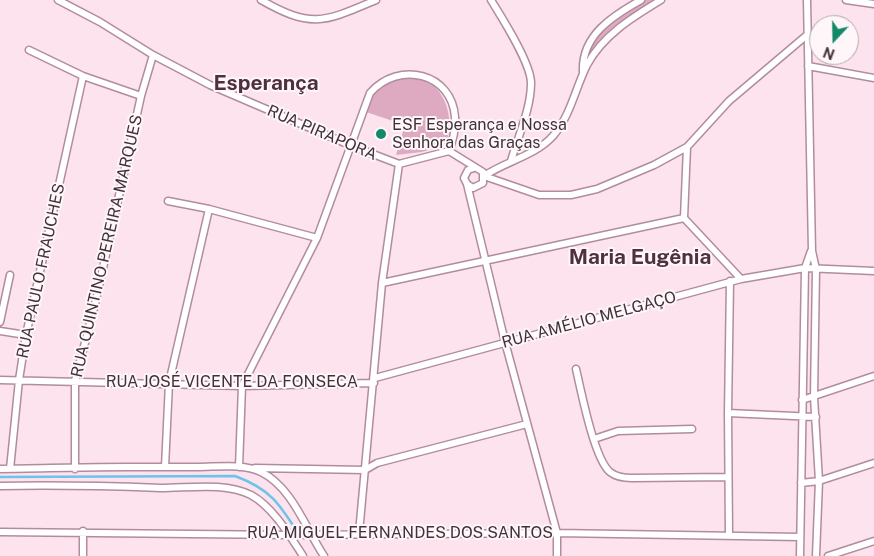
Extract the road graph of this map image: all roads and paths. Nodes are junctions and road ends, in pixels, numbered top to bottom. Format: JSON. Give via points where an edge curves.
{"nodes":[{"id":1,"x":58,"y":0,"type":"edge"},
{"id":2,"x":261,"y":0,"type":"edge"},
{"id":3,"x":376,"y":0,"type":"edge"},
{"id":4,"x":491,"y":0,"type":"edge"},
{"id":5,"x":641,"y":0,"type":"edge"},
{"id":6,"x":661,"y":0,"type":"edge"},
{"id":7,"x":807,"y":0,"type":"edge"},
{"id":8,"x":846,"y":0,"type":"edge"},
{"id":9,"x":873,"y":2,"type":"edge"},
{"id":10,"x":806,"y":35,"type":"junction"},
{"id":11,"x":29,"y":50,"type":"dead end"},
{"id":12,"x":154,"y":55,"type":"junction"},
{"id":13,"x":808,"y":66,"type":"junction"},
{"id":14,"x":583,"y":75,"type":"junction"},
{"id":15,"x":83,"y":76,"type":"junction"},
{"id":16,"x":874,"y":78,"type":"edge"},
{"id":17,"x":142,"y":96,"type":"junction"},
{"id":18,"x":352,"y":146,"type":"junction"},
{"id":19,"x":687,"y":147,"type":"junction"},
{"id":20,"x":449,"y":151,"type":"junction"},
{"id":21,"x":458,"y":158,"type":"junction"},
{"id":22,"x":511,"y":161,"type":"junction"},
{"id":23,"x":399,"y":164,"type":"junction"},
{"id":24,"x":496,"y":167,"type":"junction"},
{"id":25,"x":476,"y":168,"type":"junction"},
{"id":26,"x":464,"y":175,"type":"junction"},
{"id":27,"x":484,"y":176,"type":"junction"},
{"id":28,"x":499,"y":180,"type":"junction"},
{"id":29,"x":467,"y":184,"type":"junction"},
{"id":30,"x":479,"y":186,"type":"junction"},
{"id":31,"x":470,"y":200,"type":"junction"},
{"id":32,"x":168,"y":201,"type":"dead end"},
{"id":33,"x":209,"y":209,"type":"junction"},
{"id":34,"x":684,"y":218,"type":"junction"},
{"id":35,"x":317,"y":238,"type":"junction"},
{"id":36,"x":812,"y":251,"type":"junction"},
{"id":37,"x":485,"y":261,"type":"junction"},
{"id":38,"x":804,"y":268,"type":"junction"},
{"id":39,"x":816,"y":269,"type":"junction"},
{"id":40,"x":874,"y":272,"type":"edge"},
{"id":41,"x":10,"y":275,"type":"dead end"},
{"id":42,"x":741,"y":278,"type":"junction"},
{"id":43,"x":730,"y":281,"type":"junction"},
{"id":44,"x":382,"y":283,"type":"junction"},
{"id":45,"x":0,"y":322,"type":"edge"},
{"id":46,"x":0,"y":331,"type":"edge"},
{"id":47,"x":26,"y":335,"type":"junction"},
{"id":48,"x":505,"y":342,"type":"junction"},
{"id":49,"x":576,"y":369,"type":"dead end"},
{"id":50,"x":874,"y":376,"type":"edge"},
{"id":51,"x":0,"y":380,"type":"edge"},
{"id":52,"x":19,"y":380,"type":"junction"},
{"id":53,"x":374,"y":380,"type":"junction"},
{"id":54,"x":75,"y":381,"type":"junction"},
{"id":55,"x":169,"y":383,"type":"junction"},
{"id":56,"x":242,"y":386,"type":"junction"},
{"id":57,"x":814,"y":397,"type":"junction"},
{"id":58,"x":802,"y":400,"type":"junction"},
{"id":59,"x":728,"y":413,"type":"junction"},
{"id":60,"x":801,"y":416,"type":"junction"},
{"id":61,"x":816,"y":417,"type":"junction"},
{"id":62,"x":527,"y":424,"type":"junction"},
{"id":63,"x":692,"y":429,"type":"dead end"},
{"id":64,"x":594,"y":439,"type":"junction"},
{"id":65,"x":874,"y":463,"type":"edge"},
{"id":66,"x":165,"y":467,"type":"junction"},
{"id":67,"x":239,"y":468,"type":"junction"},
{"id":68,"x":0,"y":469,"type":"edge"},
{"id":69,"x":10,"y":469,"type":"junction"},
{"id":70,"x":75,"y":469,"type":"junction"},
{"id":71,"x":365,"y":470,"type":"junction"},
{"id":72,"x":728,"y":477,"type":"junction"},
{"id":73,"x":819,"y":481,"type":"junction"},
{"id":74,"x":801,"y":484,"type":"junction"},
{"id":75,"x":0,"y":486,"type":"edge"},
{"id":76,"x":83,"y":531,"type":"junction"},
{"id":77,"x":0,"y":532,"type":"edge"},
{"id":78,"x":359,"y":533,"type":"junction"},
{"id":79,"x":557,"y":533,"type":"junction"},
{"id":80,"x":310,"y":534,"type":"junction"},
{"id":81,"x":289,"y":535,"type":"junction"},
{"id":82,"x":729,"y":535,"type":"junction"},
{"id":83,"x":800,"y":537,"type":"junction"},
{"id":84,"x":874,"y":540,"type":"edge"},
{"id":85,"x":83,"y":556,"type":"edge"},
{"id":86,"x":303,"y":556,"type":"edge"},
{"id":87,"x":324,"y":556,"type":"edge"},
{"id":88,"x":557,"y":556,"type":"edge"},
{"id":89,"x":800,"y":556,"type":"edge"},
{"id":90,"x":816,"y":556,"type":"edge"},
{"id":91,"x":828,"y":556,"type":"edge"}],
"edges":[{"from":1,"to":12,"type":"street","name":"RUA PIRAPORA"},
{"from":2,"to":3,"type":"street","via":[[294,17],[312,21],[338,16]]},
{"from":4,"to":22,"type":"street","via":[[518,48],[531,82]]},
{"from":5,"to":14,"type":"street","via":[[609,20],[589,42],[582,61]]},
{"from":6,"to":14,"type":"street","via":[[611,35],[600,46]]},
{"from":7,"to":10,"type":"street"},
{"from":8,"to":9,"type":"street"},
{"from":10,"to":13,"type":"street"},
{"from":10,"to":19,"type":"street","via":[[729,101]]},
{"from":11,"to":15,"type":"street"},
{"from":12,"to":17,"type":"street","name":"RUA QUINTINO PEREIRA MARQUES"},
{"from":12,"to":18,"type":"street","name":"RUA PIRAPORA","via":[[246,102]]},
{"from":13,"to":16,"type":"street"},
{"from":13,"to":36,"type":"street"},
{"from":14,"to":22,"type":"street","via":[[562,125],[539,147]]},
{"from":15,"to":17,"type":"street"},
{"from":15,"to":47,"type":"street","name":"RUA PAULO FRAUCHES"},
{"from":17,"to":54,"type":"street","name":"RUA QUINTINO PEREIRA MARQUES"},
{"from":18,"to":20,"type":"street","via":[[370,93],[388,77],[409,73],[422,76],[442,88],[451,102],[456,118]]},
{"from":18,"to":23,"type":"street","name":"RUA PIRAPORA"},
{"from":18,"to":35,"type":"street"},
{"from":19,"to":28,"type":"street","via":[[598,189],[571,195],[539,195]]},
{"from":19,"to":34,"type":"street"},
{"from":20,"to":21,"type":"street"},
{"from":20,"to":23,"type":"street","name":"RUA PIRAPORA"},
{"from":21,"to":25,"type":"street"},
{"from":21,"to":26,"type":"street"},
{"from":22,"to":24,"type":"street"},
{"from":23,"to":44,"type":"street"},
{"from":24,"to":25,"type":"street"},
{"from":24,"to":27,"type":"street"},
{"from":25,"to":26,"type":"street"},
{"from":25,"to":27,"type":"street"},
{"from":26,"to":29,"type":"street"},
{"from":27,"to":28,"type":"street"},
{"from":27,"to":30,"type":"street"},
{"from":28,"to":30,"type":"street"},
{"from":29,"to":30,"type":"street"},
{"from":29,"to":31,"type":"street"},
{"from":30,"to":31,"type":"street"},
{"from":31,"to":37,"type":"street"},
{"from":32,"to":33,"type":"street"},
{"from":33,"to":35,"type":"street"},
{"from":33,"to":55,"type":"street"},
{"from":34,"to":37,"type":"street"},
{"from":34,"to":42,"type":"street"},
{"from":35,"to":56,"type":"street"},
{"from":36,"to":38,"type":"street"},
{"from":36,"to":39,"type":"street"},
{"from":37,"to":44,"type":"street"},
{"from":37,"to":48,"type":"street"},
{"from":38,"to":39,"type":"street","name":"RUA AMÉLIO MELGAÇO"},
{"from":38,"to":42,"type":"street","name":"RUA AMÉLIO MELGAÇO"},
{"from":38,"to":58,"type":"street"},
{"from":39,"to":40,"type":"street","name":"RUA AMÉLIO MELGAÇO"},
{"from":39,"to":57,"type":"street"},
{"from":41,"to":45,"type":"street"},
{"from":42,"to":43,"type":"street","name":"RUA AMÉLIO MELGAÇO"},
{"from":43,"to":48,"type":"street","name":"RUA AMÉLIO MELGAÇO"},
{"from":43,"to":59,"type":"street"},
{"from":44,"to":53,"type":"street"},
{"from":46,"to":47,"type":"street"},
{"from":47,"to":52,"type":"street","name":"RUA PAULO FRAUCHES"},
{"from":48,"to":53,"type":"street","name":"RUA AMÉLIO MELGAÇO"},
{"from":48,"to":62,"type":"street"},
{"from":49,"to":64,"type":"street"},
{"from":50,"to":57,"type":"street"},
{"from":51,"to":52,"type":"street","name":"RUA JOSÉ VICENTE DA FONSECA"},
{"from":52,"to":54,"type":"street","name":"RUA JOSÉ VICENTE DA FONSECA"},
{"from":52,"to":69,"type":"street","name":"RUA PAULO FRAUCHES"},
{"from":53,"to":56,"type":"street","name":"RUA JOSÉ VICENTE DA FONSECA"},
{"from":53,"to":71,"type":"street"},
{"from":54,"to":55,"type":"street","name":"RUA JOSÉ VICENTE DA FONSECA"},
{"from":54,"to":70,"type":"street","name":"RUA QUINTINO PEREIRA MARQUES"},
{"from":55,"to":56,"type":"street","name":"RUA JOSÉ VICENTE DA FONSECA"},
{"from":55,"to":66,"type":"street"},
{"from":56,"to":67,"type":"street"},
{"from":57,"to":58,"type":"street"},
{"from":57,"to":61,"type":"street"},
{"from":58,"to":60,"type":"street"},
{"from":59,"to":60,"type":"street"},
{"from":59,"to":72,"type":"street"},
{"from":60,"to":61,"type":"street"},
{"from":60,"to":74,"type":"street"},
{"from":61,"to":73,"type":"street"},
{"from":62,"to":71,"type":"street","via":[[377,463]]},
{"from":62,"to":79,"type":"street"},
{"from":63,"to":64,"type":"street","via":[[618,431]]},
{"from":64,"to":72,"type":"street","via":[[605,467],[621,477]]},
{"from":65,"to":73,"type":"street"},
{"from":66,"to":67,"type":"street"},
{"from":66,"to":70,"type":"street"},
{"from":67,"to":71,"type":"street"},
{"from":67,"to":80,"type":"street","via":[[260,472],[270,478],[292,502]]},
{"from":68,"to":69,"type":"street"},
{"from":69,"to":70,"type":"street"},
{"from":71,"to":78,"type":"street"},
{"from":72,"to":82,"type":"street"},
{"from":73,"to":74,"type":"street"},
{"from":73,"to":90,"type":"street"},
{"from":74,"to":83,"type":"street"},
{"from":75,"to":81,"type":"street","via":[[228,487],[263,504]]},
{"from":76,"to":77,"type":"street","name":"RUA MIGUEL FERNANDES DOS SANTOS"},
{"from":76,"to":81,"type":"street","name":"RUA MIGUEL FERNANDES DOS SANTOS"},
{"from":76,"to":85,"type":"street"},
{"from":78,"to":79,"type":"street","name":"RUA MIGUEL FERNANDES DOS SANTOS"},
{"from":78,"to":80,"type":"street","name":"RUA MIGUEL FERNANDES DOS SANTOS"},
{"from":79,"to":82,"type":"street","name":"RUA MIGUEL FERNANDES DOS SANTOS"},
{"from":79,"to":88,"type":"street"},
{"from":80,"to":81,"type":"street","name":"RUA MIGUEL FERNANDES DOS SANTOS"},
{"from":80,"to":87,"type":"street"},
{"from":81,"to":86,"type":"street"},
{"from":82,"to":83,"type":"street","name":"RUA MIGUEL FERNANDES DOS SANTOS"},
{"from":83,"to":89,"type":"street"},
{"from":84,"to":91,"type":"street"}]}
